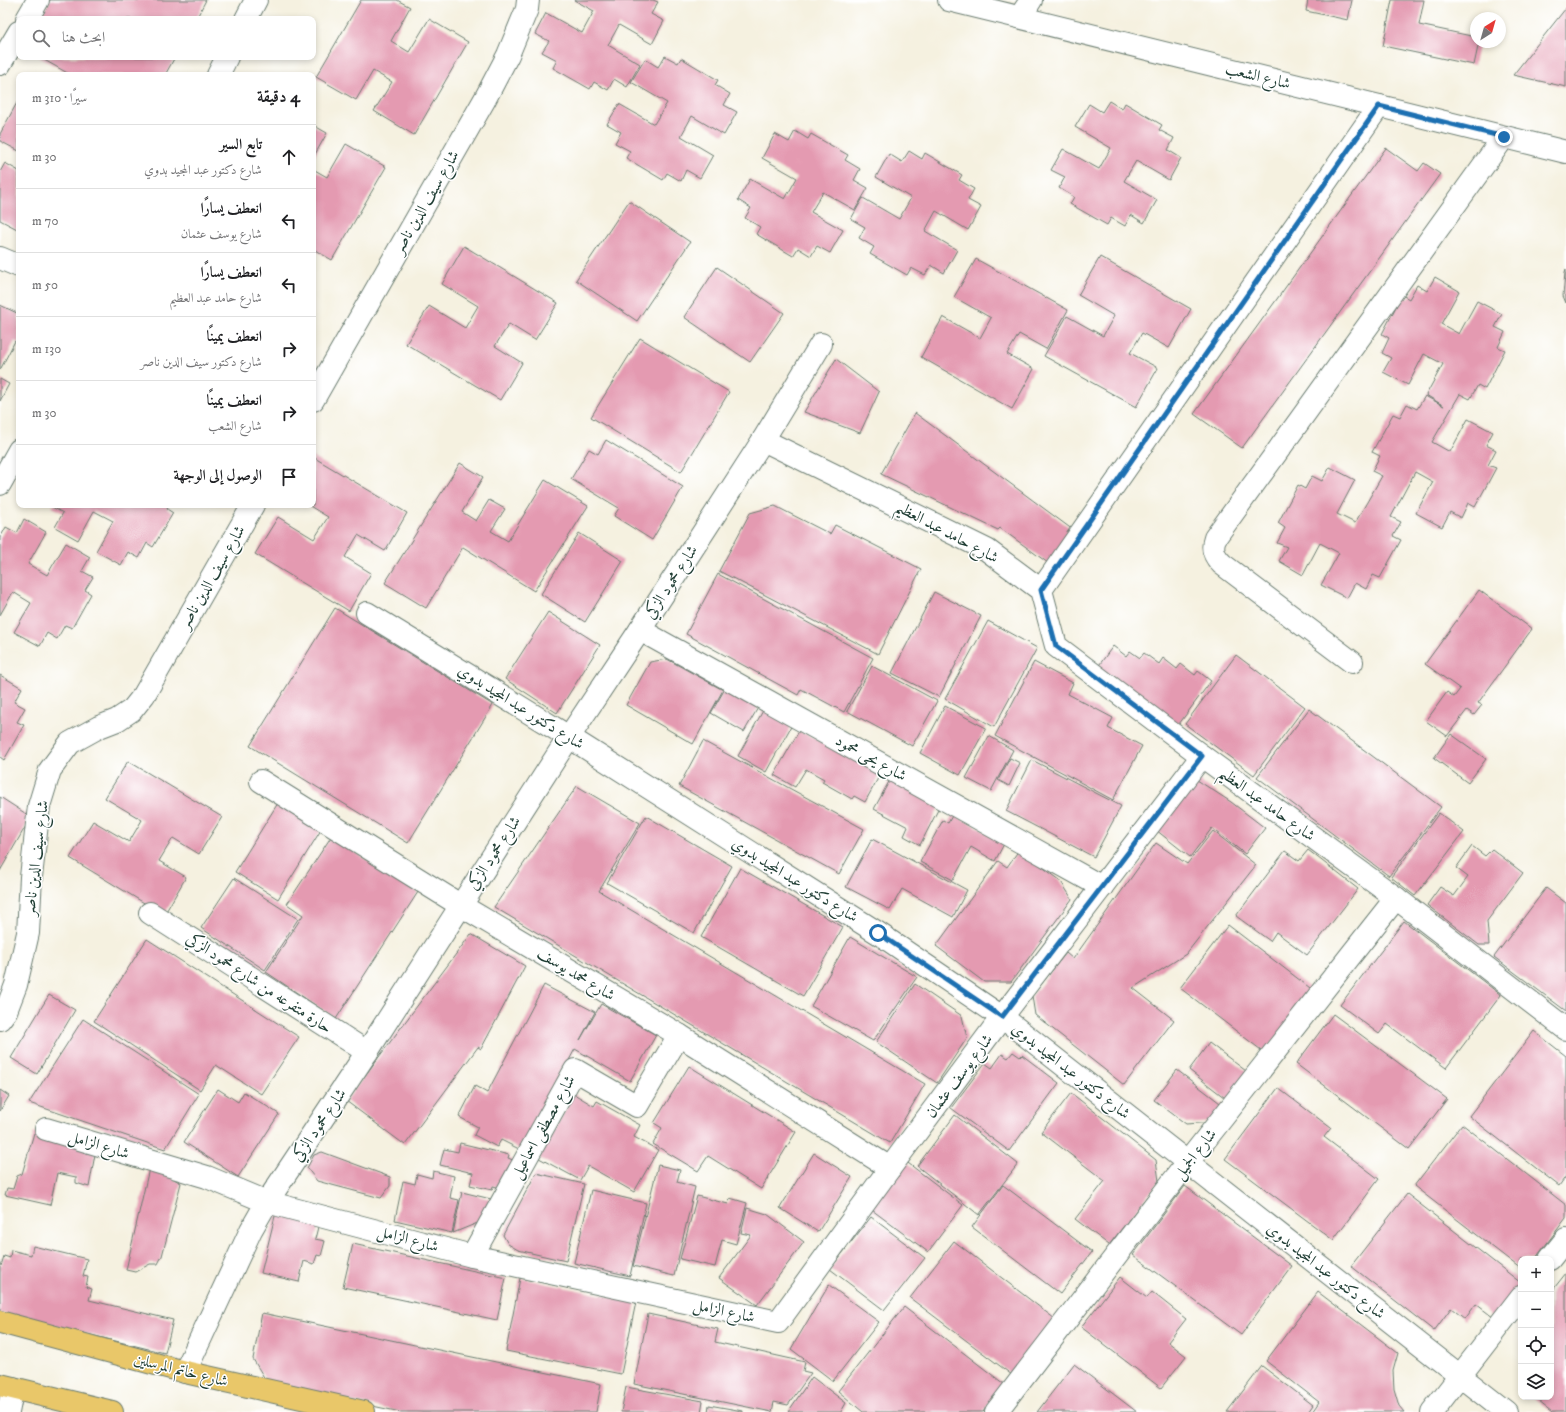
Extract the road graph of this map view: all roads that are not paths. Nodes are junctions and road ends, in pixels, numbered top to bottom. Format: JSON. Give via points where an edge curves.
{"nodes":[{"id":1,"x":38,"y":0,"type":"edge"},
{"id":2,"x":256,"y":0,"type":"edge"},
{"id":3,"x":528,"y":0,"type":"edge"},
{"id":4,"x":949,"y":0,"type":"edge"},
{"id":5,"x":1025,"y":9,"type":"edge"},
{"id":6,"x":29,"y":16,"type":"edge"},
{"id":7,"x":248,"y":16,"type":"edge"},
{"id":8,"x":16,"y":37,"type":"edge"},
{"id":9,"x":226,"y":60,"type":"edge"},
{"id":10,"x":0,"y":64,"type":"edge"},
{"id":11,"x":220,"y":72,"type":"edge"},
{"id":12,"x":1379,"y":106,"type":"junction"},
{"id":13,"x":1504,"y":137,"type":"junction"},
{"id":14,"x":1566,"y":152,"type":"edge"},
{"id":15,"x":0,"y":258,"type":"edge"},
{"id":16,"x":16,"y":265,"type":"edge"},
{"id":17,"x":821,"y":344,"type":"dead end"},
{"id":18,"x":316,"y":395,"type":"edge"},
{"id":19,"x":763,"y":440,"type":"junction"},
{"id":20,"x":16,"y":455,"type":"edge"},
{"id":21,"x":0,"y":484,"type":"edge"},
{"id":22,"x":251,"y":508,"type":"edge"},
{"id":23,"x":1041,"y":590,"type":"junction"},
{"id":24,"x":366,"y":613,"type":"dead end"},
{"id":25,"x":640,"y":630,"type":"junction"},
{"id":26,"x":1352,"y":662,"type":"dead end"},
{"id":27,"x":570,"y":737,"type":"junction"},
{"id":28,"x":1202,"y":756,"type":"junction"},
{"id":29,"x":261,"y":781,"type":"dead end"},
{"id":30,"x":1102,"y":887,"type":"junction"},
{"id":31,"x":1396,"y":898,"type":"junction"},
{"id":32,"x":460,"y":906,"type":"junction"},
{"id":33,"x":150,"y":913,"type":"dead end"},
{"id":34,"x":1002,"y":1017,"type":"junction"},
{"id":35,"x":0,"y":1019,"type":"edge"},
{"id":36,"x":1566,"y":1029,"type":"edge"},
{"id":37,"x":679,"y":1035,"type":"junction"},
{"id":38,"x":367,"y":1052,"type":"junction"},
{"id":39,"x":46,"y":1129,"type":"dead end"},
{"id":40,"x":1187,"y":1163,"type":"junction"},
{"id":41,"x":890,"y":1168,"type":"junction"},
{"id":42,"x":268,"y":1202,"type":"junction"},
{"id":43,"x":1566,"y":1239,"type":"edge"},
{"id":44,"x":472,"y":1256,"type":"junction"},
{"id":45,"x":1552,"y":1256,"type":"edge"},
{"id":46,"x":1518,"y":1301,"type":"edge"},
{"id":47,"x":0,"y":1322,"type":"edge"},
{"id":48,"x":778,"y":1322,"type":"joint"},
{"id":49,"x":185,"y":1372,"type":"junction"},
{"id":50,"x":1460,"y":1376,"type":"junction"},
{"id":51,"x":6,"y":1386,"type":"edge"},
{"id":52,"x":8,"y":1412,"type":"edge"},
{"id":53,"x":112,"y":1412,"type":"edge"},
{"id":54,"x":364,"y":1412,"type":"edge"},
{"id":55,"x":996,"y":1412,"type":"edge"},
{"id":56,"x":1432,"y":1412,"type":"edge"},
{"id":57,"x":1506,"y":1412,"type":"edge"}],
"edges":[{"from":1,"to":6,"type":"street"},
{"from":2,"to":7,"type":"street"},
{"from":3,"to":18,"type":"street","name":"شارع سيف الدين ناصر","via":[[527,9],[508,55],[488,93]]},
{"from":4,"to":5,"type":"street","name":"شارع الشعب"},
{"from":5,"to":12,"type":"street","name":"شارع الشعب"},
{"from":8,"to":10,"type":"street"},
{"from":9,"to":11,"type":"street"},
{"from":12,"to":13,"type":"street","name":"شارع الشعب"},
{"from":12,"to":23,"type":"street"},
{"from":13,"to":14,"type":"street","name":"شارع الشعب"},
{"from":13,"to":26,"type":"street","via":[[1212,544],[1213,552],[1222,564]]},
{"from":15,"to":16,"type":"street"},
{"from":17,"to":19,"type":"street","name":"شارع محمود الزكي"},
{"from":19,"to":23,"type":"street","name":"شارع حامد عبد العظيم","via":[[987,550]]},
{"from":19,"to":25,"type":"street","name":"شارع محمود الزكي"},
{"from":20,"to":21,"type":"street"},
{"from":22,"to":35,"type":"street","name":"شارع سيف الدين ناصر","via":[[144,695],[132,710],[117,720],[70,743],[50,770],[39,806],[28,933],[16,985],[6,1011]]},
{"from":23,"to":28,"type":"street","name":"شارع حامد عبد العظيم","via":[[1056,646]]},
{"from":24,"to":27,"type":"street","name":"شارع دكتور عبد المجيد بدوي"},
{"from":25,"to":27,"type":"street","name":"شارع محمود الزكي"},
{"from":25,"to":30,"type":"street","name":"شارع يحى محمود"},
{"from":27,"to":32,"type":"street","name":"شارع محمود الزكي"},
{"from":27,"to":34,"type":"street","name":"شارع دكتور عبد المجيد بدوي","via":[[878,933]]},
{"from":28,"to":30,"type":"street","name":"شارع يوسف عثمان"},
{"from":28,"to":31,"type":"street","name":"شارع حامد عبد العظيم"},
{"from":29,"to":32,"type":"street","name":"شارع محمد يوسف"},
{"from":30,"to":34,"type":"street","name":"شارع يوسف عثمان"},
{"from":31,"to":36,"type":"street","name":"شارع حامد عبد العظيم"},
{"from":31,"to":40,"type":"street","name":"شارع الجميل"},
{"from":32,"to":37,"type":"street","name":"شارع محمد يوسف"},
{"from":32,"to":38,"type":"street","name":"شارع محمود الزكي"},
{"from":33,"to":38,"type":"street","name":"حارة متفرعه من شارع محمود الزكي"},
{"from":34,"to":40,"type":"street","name":"شارع دكتور عبد المجيد بدوي"},
{"from":34,"to":41,"type":"street","name":"شارع يوسف عثمان"},
{"from":37,"to":41,"type":"street","name":"شارع محمد يوسف"},
{"from":37,"to":44,"type":"street","name":"شارع مصطفى اسماعيل","via":[[637,1106],[575,1070]]},
{"from":38,"to":42,"type":"street","name":"شارع محمود الزكي"},
{"from":39,"to":42,"type":"street","name":"شارع الزامل","via":[[207,1177]]},
{"from":40,"to":50,"type":"street","name":"شارع دكتور عبد المجيد بدوي"},
{"from":40,"to":55,"type":"street","name":"شارع الجميل"},
{"from":41,"to":48,"type":"street","name":"شارع يوسف عثمان"},
{"from":42,"to":44,"type":"street","name":"شارع الزامل"},
{"from":42,"to":49,"type":"street","name":"شارع محمود الزكي","via":[[251,1230]]},
{"from":43,"to":45,"type":"street"},
{"from":44,"to":48,"type":"street","name":"شارع الزامل"},
{"from":46,"to":50,"type":"street"},
{"from":47,"to":49,"type":"main road","name":"شارع خاتم المرسلين"},
{"from":49,"to":54,"type":"main road","name":"شارع خاتم المرسلين"},
{"from":50,"to":56,"type":"street"},
{"from":50,"to":57,"type":"street","name":"شارع دكتور عبد المجيد بدوي"},
{"from":51,"to":52,"type":"street"},
{"from":51,"to":53,"type":"main road"}]}
